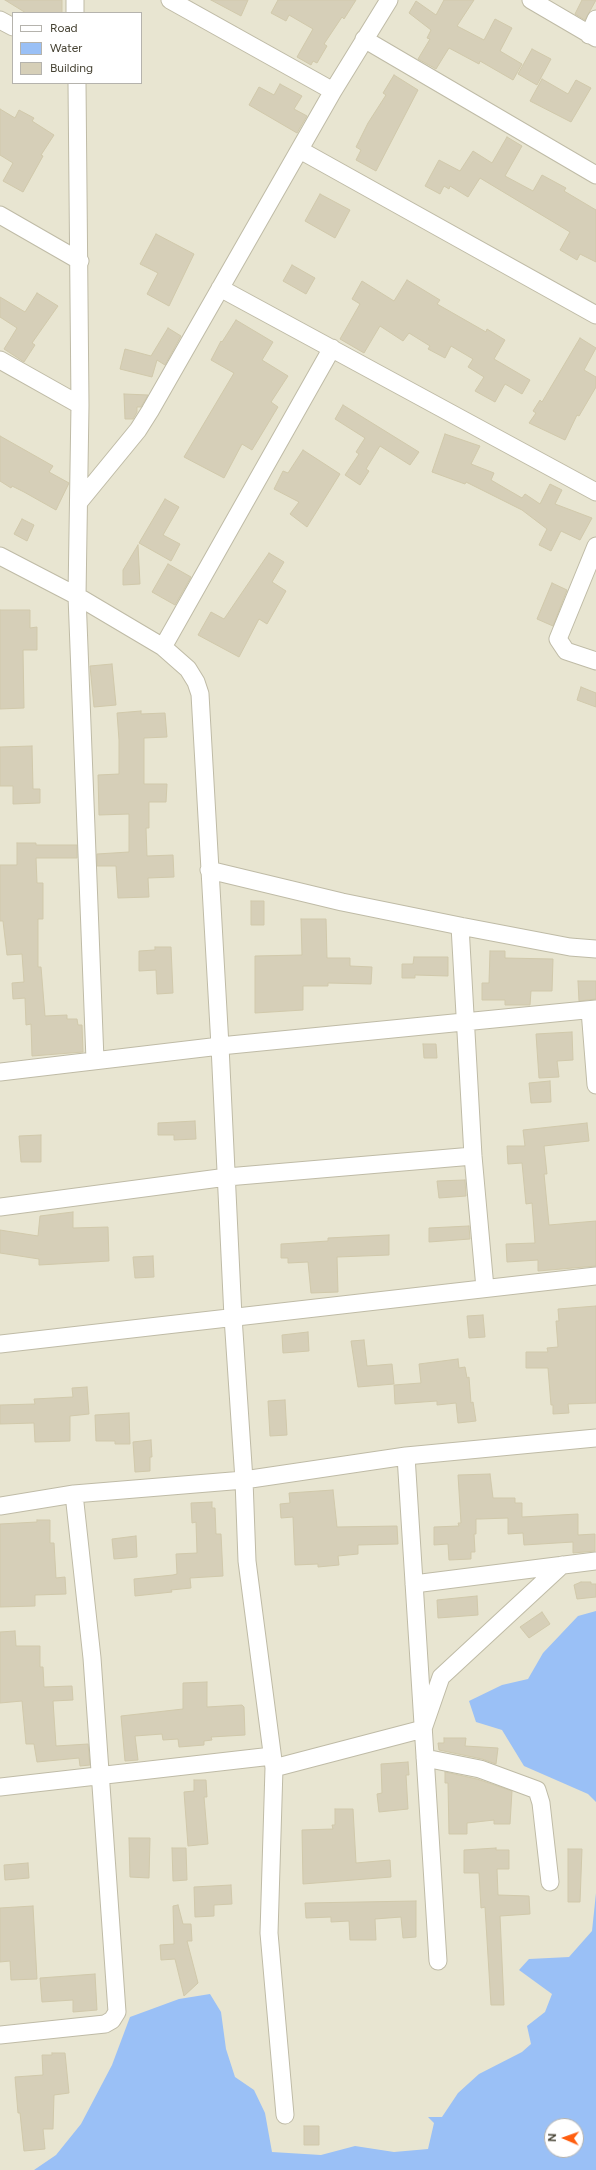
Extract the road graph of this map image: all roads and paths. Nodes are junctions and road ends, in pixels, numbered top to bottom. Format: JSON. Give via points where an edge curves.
{"nodes":[{"id":1,"x":75,"y":0,"type":"edge"},
{"id":2,"x":170,"y":0,"type":"edge"},
{"id":3,"x":389,"y":0,"type":"edge"},
{"id":4,"x":530,"y":0,"type":"edge"},
{"id":5,"x":75,"y":12,"type":"edge"},
{"id":6,"x":596,"y":19,"type":"edge"},
{"id":7,"x":0,"y":20,"type":"edge"},
{"id":8,"x":12,"y":26,"type":"edge"},
{"id":9,"x":592,"y":36,"type":"edge"},
{"id":10,"x":364,"y":39,"type":"junction"},
{"id":11,"x":77,"y":84,"type":"edge"},
{"id":12,"x":333,"y":91,"type":"junction"},
{"id":13,"x":300,"y":150,"type":"junction"},
{"id":14,"x":596,"y":175,"type":"edge"},
{"id":15,"x":0,"y":215,"type":"edge"},
{"id":16,"x":80,"y":261,"type":"junction"},
{"id":17,"x":220,"y":288,"type":"junction"},
{"id":18,"x":596,"y":315,"type":"edge"},
{"id":19,"x":332,"y":348,"type":"junction"},
{"id":20,"x":0,"y":360,"type":"edge"},
{"id":21,"x":80,"y":405,"type":"junction"},
{"id":22,"x":596,"y":492,"type":"edge"},
{"id":23,"x":79,"y":502,"type":"junction"},
{"id":24,"x":596,"y":546,"type":"edge"},
{"id":25,"x":0,"y":556,"type":"edge"},
{"id":26,"x":77,"y":596,"type":"junction"},
{"id":27,"x":163,"y":647,"type":"junction"},
{"id":28,"x":596,"y":661,"type":"edge"},
{"id":29,"x":209,"y":870,"type":"junction"},
{"id":30,"x":460,"y":926,"type":"junction"},
{"id":31,"x":596,"y":949,"type":"edge"},
{"id":32,"x":593,"y":1010,"type":"edge"},
{"id":33,"x":466,"y":1022,"type":"junction"},
{"id":34,"x":220,"y":1046,"type":"junction"},
{"id":35,"x":94,"y":1060,"type":"junction"},
{"id":36,"x":0,"y":1072,"type":"edge"},
{"id":37,"x":596,"y":1085,"type":"edge"},
{"id":38,"x":473,"y":1156,"type":"junction"},
{"id":39,"x":227,"y":1177,"type":"junction"},
{"id":40,"x":0,"y":1207,"type":"edge"},
{"id":41,"x":596,"y":1276,"type":"edge"},
{"id":42,"x":486,"y":1288,"type":"junction"},
{"id":43,"x":233,"y":1316,"type":"junction"},
{"id":44,"x":0,"y":1344,"type":"edge"},
{"id":45,"x":596,"y":1438,"type":"edge"},
{"id":46,"x":406,"y":1456,"type":"junction"},
{"id":47,"x":244,"y":1480,"type":"junction"},
{"id":48,"x":74,"y":1494,"type":"junction"},
{"id":49,"x":0,"y":1506,"type":"edge"},
{"id":50,"x":596,"y":1561,"type":"edge"},
{"id":51,"x":562,"y":1565,"type":"junction"},
{"id":52,"x":414,"y":1584,"type":"junction"},
{"id":53,"x":423,"y":1729,"type":"junction"},
{"id":54,"x":425,"y":1758,"type":"junction"},
{"id":55,"x":273,"y":1762,"type":"junction"},
{"id":56,"x":101,"y":1775,"type":"junction"},
{"id":57,"x":0,"y":1787,"type":"edge"},
{"id":58,"x":550,"y":1882,"type":"dead end"},
{"id":59,"x":438,"y":1961,"type":"dead end"},
{"id":60,"x":0,"y":2035,"type":"edge"},
{"id":61,"x":285,"y":2115,"type":"dead end"}],
"edges":[{"from":1,"to":5,"type":"street"},
{"from":2,"to":12,"type":"street"},
{"from":3,"to":10,"type":"street"},
{"from":4,"to":9,"type":"street"},
{"from":6,"to":9,"type":"street"},
{"from":7,"to":8,"type":"street"},
{"from":10,"to":12,"type":"street"},
{"from":10,"to":14,"type":"street"},
{"from":11,"to":16,"type":"street"},
{"from":12,"to":13,"type":"street"},
{"from":13,"to":17,"type":"street"},
{"from":13,"to":18,"type":"street"},
{"from":15,"to":16,"type":"street"},
{"from":16,"to":21,"type":"street"},
{"from":17,"to":19,"type":"street"},
{"from":17,"to":23,"type":"street","via":[[138,430]]},
{"from":19,"to":22,"type":"street","via":[[444,412]]},
{"from":19,"to":27,"type":"street"},
{"from":20,"to":21,"type":"street"},
{"from":21,"to":23,"type":"street"},
{"from":23,"to":26,"type":"street"},
{"from":24,"to":28,"type":"street","via":[[558,639],[566,651]]},
{"from":25,"to":26,"type":"street"},
{"from":26,"to":27,"type":"street"},
{"from":26,"to":35,"type":"street"},
{"from":27,"to":29,"type":"street","via":[[188,669],[200,694]]},
{"from":29,"to":30,"type":"street","via":[[342,902]]},
{"from":29,"to":34,"type":"street"},
{"from":30,"to":31,"type":"street","via":[[570,947]]},
{"from":30,"to":33,"type":"street"},
{"from":32,"to":33,"type":"street"},
{"from":32,"to":37,"type":"street"},
{"from":33,"to":34,"type":"street"},
{"from":33,"to":38,"type":"street"},
{"from":34,"to":35,"type":"street"},
{"from":34,"to":39,"type":"street"},
{"from":35,"to":36,"type":"street"},
{"from":38,"to":39,"type":"street"},
{"from":38,"to":42,"type":"street"},
{"from":39,"to":40,"type":"street"},
{"from":39,"to":43,"type":"street"},
{"from":41,"to":42,"type":"street"},
{"from":42,"to":43,"type":"street"},
{"from":43,"to":44,"type":"street"},
{"from":43,"to":47,"type":"street"},
{"from":45,"to":46,"type":"street"},
{"from":46,"to":47,"type":"street"},
{"from":46,"to":52,"type":"street"},
{"from":47,"to":48,"type":"street"},
{"from":47,"to":55,"type":"street","via":[[247,1561]]},
{"from":48,"to":49,"type":"street"},
{"from":48,"to":56,"type":"street","via":[[92,1658]]},
{"from":50,"to":51,"type":"street"},
{"from":51,"to":52,"type":"street"},
{"from":51,"to":53,"type":"street","via":[[441,1678]]},
{"from":52,"to":53,"type":"street"},
{"from":53,"to":54,"type":"street"},
{"from":53,"to":55,"type":"street"},
{"from":54,"to":58,"type":"street","via":[[480,1769],[537,1790],[541,1803]]},
{"from":54,"to":59,"type":"street"},
{"from":55,"to":56,"type":"street"},
{"from":55,"to":61,"type":"street","via":[[269,1933]]},
{"from":56,"to":57,"type":"street"},
{"from":56,"to":60,"type":"street","via":[[117,2012],[112,2020],[105,2024]]}]}
